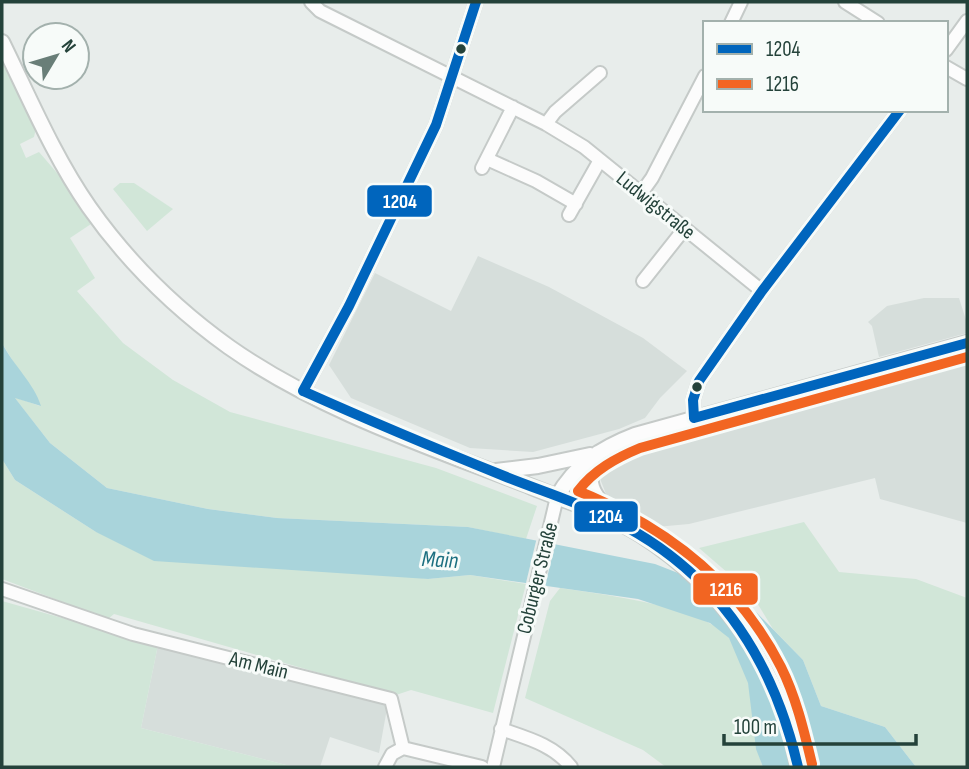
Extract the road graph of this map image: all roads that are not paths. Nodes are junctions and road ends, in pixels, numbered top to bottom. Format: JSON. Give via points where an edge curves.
{"nodes":[{"id":1,"x":311,"y":2,"type":"edge"},
{"id":2,"x":476,"y":2,"type":"edge"},
{"id":3,"x":741,"y":2,"type":"edge"},
{"id":4,"x":845,"y":2,"type":"edge"},
{"id":5,"x":732,"y":21,"type":"edge"},
{"id":6,"x":875,"y":21,"type":"edge"},
{"id":7,"x":967,"y":21,"type":"edge"},
{"id":8,"x":2,"y":42,"type":"edge"},
{"id":9,"x":948,"y":47,"type":"edge"},
{"id":10,"x":948,"y":68,"type":"edge"},
{"id":11,"x":600,"y":73,"type":"dead end"},
{"id":12,"x":452,"y":76,"type":"junction"},
{"id":13,"x":967,"y":79,"type":"edge"},
{"id":14,"x":703,"y":80,"type":"edge"},
{"id":15,"x":513,"y":107,"type":"junction"},
{"id":16,"x":898,"y":112,"type":"edge"},
{"id":17,"x":546,"y":124,"type":"junction"},
{"id":18,"x":600,"y":160,"type":"junction"},
{"id":19,"x":642,"y":192,"type":"junction"},
{"id":20,"x":685,"y":228,"type":"junction"},
{"id":21,"x":643,"y":281,"type":"dead end"},
{"id":22,"x":762,"y":291,"type":"junction"},
{"id":23,"x":967,"y":343,"type":"edge"},
{"id":24,"x":303,"y":391,"type":"junction"},
{"id":25,"x":694,"y":418,"type":"junction"},
{"id":26,"x":598,"y":453,"type":"junction"},
{"id":27,"x":493,"y":471,"type":"junction"},
{"id":28,"x":557,"y":497,"type":"junction"},
{"id":29,"x":623,"y":524,"type":"junction"},
{"id":30,"x":2,"y":589,"type":"edge"},
{"id":31,"x":501,"y":729,"type":"junction"},
{"id":32,"x":403,"y":748,"type":"junction"},
{"id":33,"x":385,"y":767,"type":"edge"},
{"id":34,"x":482,"y":767,"type":"edge"},
{"id":35,"x":493,"y":767,"type":"edge"},
{"id":36,"x":571,"y":767,"type":"edge"},
{"id":37,"x":798,"y":767,"type":"edge"}],
"edges":[{"from":1,"to":12,"type":"street","name":"Ludwigstraße","via":[[320,11]]},
{"from":2,"to":12,"type":"street"},
{"from":3,"to":5,"type":"street"},
{"from":4,"to":6,"type":"street"},
{"from":7,"to":9,"type":"street"},
{"from":8,"to":24,"type":"street","via":[[65,167],[114,240],[205,328]]},
{"from":10,"to":13,"type":"street"},
{"from":11,"to":17,"type":"street"},
{"from":12,"to":15,"type":"street","name":"Ludwigstraße"},
{"from":12,"to":24,"type":"street","via":[[436,125],[387,230]]},
{"from":14,"to":19,"type":"street"},
{"from":15,"to":17,"type":"street","name":"Ludwigstraße"},
{"from":15,"to":18,"type":"street","via":[[485,163],[527,176],[573,209]]},
{"from":16,"to":22,"type":"street"},
{"from":17,"to":18,"type":"street","name":"Ludwigstraße"},
{"from":18,"to":19,"type":"street","name":"Ludwigstraße"},
{"from":19,"to":20,"type":"street","name":"Ludwigstraße"},
{"from":20,"to":21,"type":"street"},
{"from":20,"to":22,"type":"street","name":"Ludwigstraße"},
{"from":22,"to":25,"type":"street","via":[[699,381]]},
{"from":23,"to":25,"type":"street","name":"Coburger Straße"},
{"from":24,"to":27,"type":"street"},
{"from":25,"to":26,"type":"street","name":"Coburger Straße","via":[[635,435]]},
{"from":26,"to":27,"type":"street"},
{"from":26,"to":28,"type":"street","name":"Coburger Straße","via":[[575,471]]},
{"from":26,"to":29,"type":"street","via":[[591,486],[599,501]]},
{"from":27,"to":28,"type":"street"},
{"from":28,"to":29,"type":"street"},
{"from":28,"to":31,"type":"street","name":"Coburger Straße"},
{"from":29,"to":37,"type":"street","via":[[701,581],[738,625],[781,704]]},
{"from":30,"to":32,"type":"street","name":"Am Main","via":[[133,634],[391,699]]},
{"from":31,"to":35,"type":"street","name":"Coburger Straße"},
{"from":31,"to":36,"type":"street","via":[[537,742],[562,756]]},
{"from":32,"to":33,"type":"street","via":[[392,754]]},
{"from":32,"to":34,"type":"street"}]}
